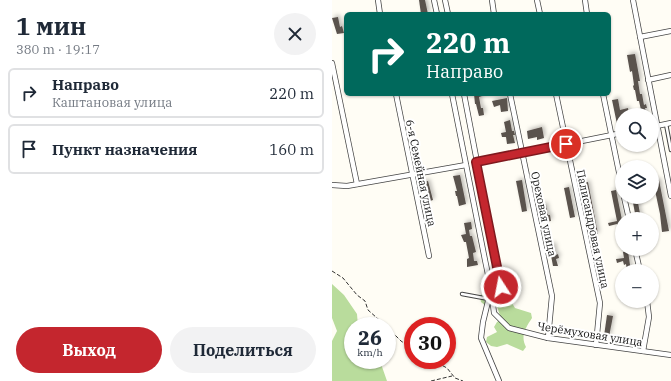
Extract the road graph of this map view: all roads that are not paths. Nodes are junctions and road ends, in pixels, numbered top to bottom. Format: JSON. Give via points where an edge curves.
{"nodes":[{"id":1,"x":378,"y":0,"type":"edge"},
{"id":2,"x":434,"y":0,"type":"edge"},
{"id":3,"x":445,"y":0,"type":"edge"},
{"id":4,"x":492,"y":0,"type":"edge"},
{"id":5,"x":537,"y":0,"type":"edge"},
{"id":6,"x":585,"y":0,"type":"edge"},
{"id":7,"x":633,"y":0,"type":"edge"},
{"id":8,"x":380,"y":12,"type":"edge"},
{"id":9,"x":437,"y":12,"type":"edge"},
{"id":10,"x":448,"y":12,"type":"edge"},
{"id":11,"x":494,"y":12,"type":"edge"},
{"id":12,"x":540,"y":12,"type":"edge"},
{"id":13,"x":588,"y":12,"type":"edge"},
{"id":14,"x":671,"y":31,"type":"edge"},
{"id":15,"x":640,"y":37,"type":"junction"},
{"id":16,"x":332,"y":63,"type":"edge"},
{"id":17,"x":671,"y":75,"type":"edge"},
{"id":18,"x":648,"y":80,"type":"junction"},
{"id":19,"x":396,"y":96,"type":"edge"},
{"id":20,"x":452,"y":96,"type":"edge"},
{"id":21,"x":464,"y":96,"type":"edge"},
{"id":22,"x":510,"y":96,"type":"edge"},
{"id":23,"x":556,"y":96,"type":"edge"},
{"id":24,"x":603,"y":96,"type":"edge"},
{"id":25,"x":652,"y":108,"type":"edge"},
{"id":26,"x":668,"y":124,"type":"edge"},
{"id":27,"x":615,"y":135,"type":"edge"},
{"id":28,"x":611,"y":136,"type":"junction"},
{"id":29,"x":566,"y":144,"type":"junction"},
{"id":30,"x":659,"y":144,"type":"edge"},
{"id":31,"x":671,"y":150,"type":"edge"},
{"id":32,"x":522,"y":152,"type":"junction"},
{"id":33,"x":616,"y":160,"type":"edge"},
{"id":34,"x":476,"y":162,"type":"junction"},
{"id":35,"x":466,"y":165,"type":"junction"},
{"id":36,"x":412,"y":175,"type":"junction"},
{"id":37,"x":357,"y":184,"type":"junction"},
{"id":38,"x":332,"y":185,"type":"edge"},
{"id":39,"x":671,"y":196,"type":"edge"},
{"id":40,"x":429,"y":256,"type":"dead end"},
{"id":41,"x":462,"y":294,"type":"dead end"},
{"id":42,"x":489,"y":299,"type":"junction"},
{"id":43,"x":648,"y":308,"type":"edge"},
{"id":44,"x":548,"y":338,"type":"junction"},
{"id":45,"x":596,"y":345,"type":"junction"},
{"id":46,"x":643,"y":351,"type":"junction"},
{"id":47,"x":671,"y":355,"type":"edge"},
{"id":48,"x":499,"y":381,"type":"edge"}],
"edges":[{"from":1,"to":8,"type":"street"},
{"from":2,"to":9,"type":"street"},
{"from":3,"to":10,"type":"street"},
{"from":4,"to":11,"type":"street"},
{"from":5,"to":12,"type":"street"},
{"from":6,"to":13,"type":"street"},
{"from":7,"to":15,"type":"street"},
{"from":14,"to":15,"type":"street"},
{"from":15,"to":18,"type":"street"},
{"from":16,"to":37,"type":"street"},
{"from":17,"to":18,"type":"street"},
{"from":18,"to":25,"type":"street"},
{"from":19,"to":36,"type":"street","name":"6-я Семейная улица"},
{"from":20,"to":35,"type":"street"},
{"from":21,"to":34,"type":"street"},
{"from":22,"to":32,"type":"street","name":"Ореховая улица"},
{"from":23,"to":29,"type":"street","name":"Палисандровая улица"},
{"from":24,"to":28,"type":"street"},
{"from":26,"to":31,"type":"lane"},
{"from":27,"to":28,"type":"street"},
{"from":28,"to":29,"type":"street"},
{"from":28,"to":33,"type":"street"},
{"from":29,"to":32,"type":"street"},
{"from":29,"to":45,"type":"street","name":"Палисандровая улица","via":[[600,303]]},
{"from":30,"to":39,"type":"street"},
{"from":32,"to":34,"type":"street"},
{"from":32,"to":44,"type":"street","name":"Ореховая улица","via":[[552,296]]},
{"from":34,"to":44,"type":"street","name":"Черёмуховая улица","via":[[501,287],[501,292],[494,302],[494,313],[506,327]]},
{"from":35,"to":36,"type":"street"},
{"from":35,"to":42,"type":"street","via":[[491,285]]},
{"from":36,"to":37,"type":"street"},
{"from":36,"to":40,"type":"street","name":"6-я Семейная улица"},
{"from":37,"to":38,"type":"street"},
{"from":41,"to":42,"type":"lane"},
{"from":42,"to":48,"type":"street","via":[[482,322],[481,338]]},
{"from":43,"to":46,"type":"street","via":[[649,317]]},
{"from":44,"to":45,"type":"street","name":"Черёмуховая улица"},
{"from":45,"to":46,"type":"street","name":"Черёмуховая улица"},
{"from":46,"to":47,"type":"street","name":"Черёмуховая улица"}]}
